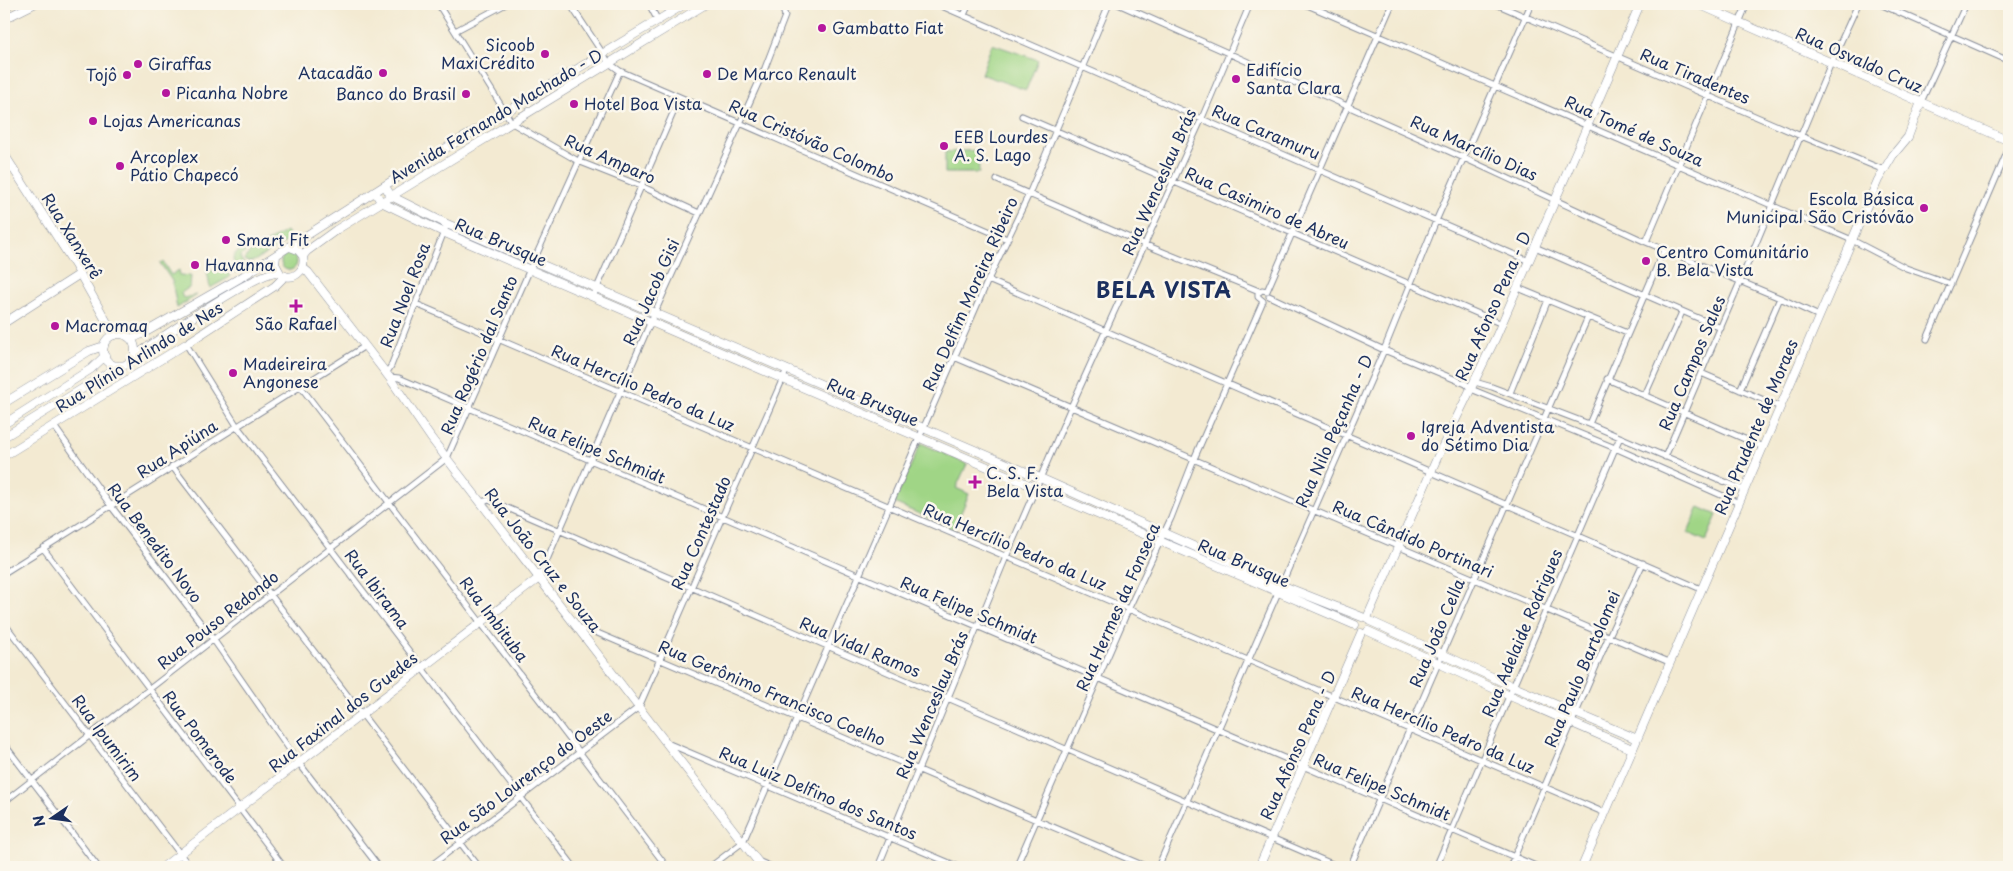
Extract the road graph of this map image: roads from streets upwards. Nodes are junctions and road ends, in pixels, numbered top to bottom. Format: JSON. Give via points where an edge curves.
{"nodes":[{"id":1,"x":9,"y":4,"type":"edge"},
{"id":2,"x":34,"y":4,"type":"edge"},
{"id":3,"x":438,"y":4,"type":"edge"},
{"id":4,"x":506,"y":4,"type":"edge"},
{"id":5,"x":570,"y":4,"type":"edge"},
{"id":6,"x":649,"y":4,"type":"edge"},
{"id":7,"x":686,"y":4,"type":"edge"},
{"id":8,"x":706,"y":4,"type":"edge"},
{"id":9,"x":776,"y":4,"type":"edge"},
{"id":10,"x":937,"y":4,"type":"edge"},
{"id":11,"x":969,"y":4,"type":"edge"},
{"id":12,"x":1109,"y":4,"type":"edge"},
{"id":13,"x":1118,"y":4,"type":"edge"},
{"id":14,"x":1250,"y":4,"type":"edge"},
{"id":15,"x":1305,"y":4,"type":"edge"},
{"id":16,"x":1392,"y":4,"type":"edge"},
{"id":17,"x":1496,"y":4,"type":"edge"},
{"id":18,"x":1531,"y":4,"type":"edge"},
{"id":19,"x":1640,"y":4,"type":"edge"},
{"id":20,"x":1698,"y":4,"type":"edge"},
{"id":21,"x":1746,"y":4,"type":"edge"},
{"id":22,"x":1858,"y":4,"type":"edge"},
{"id":23,"x":1880,"y":4,"type":"edge"},
{"id":24,"x":1966,"y":4,"type":"edge"},
{"id":25,"x":964,"y":15,"type":"junction"},
{"id":26,"x":1525,"y":16,"type":"junction"},
{"id":27,"x":4,"y":19,"type":"edge"},
{"id":28,"x":657,"y":20,"type":"junction"},
{"id":29,"x":1738,"y":22,"type":"junction"},
{"id":30,"x":455,"y":31,"type":"junction"},
{"id":31,"x":1378,"y":34,"type":"junction"},
{"id":32,"x":1952,"y":36,"type":"junction"},
{"id":33,"x":602,"y":53,"type":"junction"},
{"id":34,"x":1230,"y":54,"type":"junction"},
{"id":35,"x":1617,"y":56,"type":"junction"},
{"id":36,"x":2009,"y":61,"type":"edge"},
{"id":37,"x":609,"y":63,"type":"junction"},
{"id":38,"x":1831,"y":63,"type":"junction"},
{"id":39,"x":1082,"y":68,"type":"junction"},
{"id":40,"x":620,"y":71,"type":"junction"},
{"id":41,"x":1496,"y":85,"type":"junction"},
{"id":42,"x":1707,"y":95,"type":"junction"},
{"id":43,"x":680,"y":97,"type":"junction"},
{"id":44,"x":1922,"y":102,"type":"junction"},
{"id":45,"x":1348,"y":105,"type":"junction"},
{"id":46,"x":506,"y":112,"type":"junction"},
{"id":47,"x":1022,"y":116,"type":"dead end"},
{"id":48,"x":1202,"y":118,"type":"junction"},
{"id":49,"x":512,"y":123,"type":"junction"},
{"id":50,"x":740,"y":123,"type":"junction"},
{"id":51,"x":1588,"y":125,"type":"junction"},
{"id":52,"x":1056,"y":130,"type":"junction"},
{"id":53,"x":1801,"y":136,"type":"junction"},
{"id":54,"x":2009,"y":141,"type":"edge"},
{"id":55,"x":2009,"y":148,"type":"edge"},
{"id":56,"x":443,"y":150,"type":"junction"},
{"id":57,"x":4,"y":154,"type":"edge"},
{"id":58,"x":1464,"y":158,"type":"junction"},
{"id":59,"x":449,"y":160,"type":"junction"},
{"id":60,"x":578,"y":161,"type":"junction"},
{"id":61,"x":1680,"y":165,"type":"junction"},
{"id":62,"x":1320,"y":169,"type":"junction"},
{"id":63,"x":1884,"y":170,"type":"junction"},
{"id":64,"x":998,"y":180,"type":"dead end"},
{"id":65,"x":1173,"y":180,"type":"junction"},
{"id":66,"x":385,"y":186,"type":"junction"},
{"id":67,"x":641,"y":186,"type":"junction"},
{"id":68,"x":375,"y":192,"type":"junction"},
{"id":69,"x":1029,"y":194,"type":"junction"},
{"id":70,"x":391,"y":196,"type":"junction"},
{"id":71,"x":1556,"y":199,"type":"junction"},
{"id":72,"x":381,"y":202,"type":"junction"},
{"id":73,"x":1772,"y":205,"type":"junction"},
{"id":74,"x":699,"y":213,"type":"junction"},
{"id":75,"x":422,"y":217,"type":"junction"},
{"id":76,"x":1436,"y":221,"type":"junction"},
{"id":77,"x":445,"y":228,"type":"junction"},
{"id":78,"x":1292,"y":233,"type":"junction"},
{"id":79,"x":1007,"y":239,"type":"junction"},
{"id":80,"x":1852,"y":240,"type":"junction"},
{"id":81,"x":1646,"y":242,"type":"junction"},
{"id":82,"x":1146,"y":246,"type":"junction"},
{"id":83,"x":290,"y":247,"type":"junction"},
{"id":84,"x":1535,"y":247,"type":"junction"},
{"id":85,"x":1664,"y":250,"type":"junction"},
{"id":86,"x":276,"y":256,"type":"junction"},
{"id":87,"x":303,"y":256,"type":"junction"},
{"id":88,"x":533,"y":261,"type":"junction"},
{"id":89,"x":1529,"y":261,"type":"junction"},
{"id":90,"x":303,"y":268,"type":"junction"},
{"id":91,"x":530,"y":269,"type":"junction"},
{"id":92,"x":80,"y":274,"type":"junction"},
{"id":93,"x":282,"y":274,"type":"junction"},
{"id":94,"x":988,"y":280,"type":"junction"},
{"id":95,"x":1740,"y":282,"type":"junction"},
{"id":96,"x":1410,"y":284,"type":"junction"},
{"id":97,"x":1951,"y":284,"type":"junction"},
{"id":98,"x":597,"y":287,"type":"junction"},
{"id":99,"x":1518,"y":288,"type":"junction"},
{"id":100,"x":1259,"y":291,"type":"junction"},
{"id":101,"x":1268,"y":293,"type":"junction"},
{"id":102,"x":1645,"y":295,"type":"junction"},
{"id":103,"x":593,"y":297,"type":"junction"},
{"id":104,"x":1780,"y":298,"type":"junction"},
{"id":105,"x":1263,"y":300,"type":"junction"},
{"id":106,"x":1548,"y":300,"type":"junction"},
{"id":107,"x":416,"y":304,"type":"junction"},
{"id":108,"x":655,"y":312,"type":"junction"},
{"id":109,"x":1682,"y":312,"type":"junction"},
{"id":110,"x":1819,"y":316,"type":"junction"},
{"id":111,"x":1588,"y":317,"type":"junction"},
{"id":112,"x":651,"y":321,"type":"junction"},
{"id":113,"x":4,"y":323,"type":"edge"},
{"id":114,"x":1502,"y":324,"type":"junction"},
{"id":115,"x":1720,"y":328,"type":"junction"},
{"id":116,"x":1105,"y":330,"type":"junction"},
{"id":117,"x":1627,"y":333,"type":"junction"},
{"id":118,"x":114,"y":335,"type":"junction"},
{"id":119,"x":131,"y":339,"type":"junction"},
{"id":120,"x":1927,"y":339,"type":"dead end"},
{"id":121,"x":500,"y":340,"type":"junction"},
{"id":122,"x":186,"y":344,"type":"junction"},
{"id":123,"x":104,"y":346,"type":"junction"},
{"id":124,"x":364,"y":346,"type":"junction"},
{"id":125,"x":1384,"y":350,"type":"junction"},
{"id":126,"x":105,"y":356,"type":"junction"},
{"id":127,"x":133,"y":356,"type":"junction"},
{"id":128,"x":954,"y":357,"type":"junction"},
{"id":129,"x":118,"y":366,"type":"junction"},
{"id":130,"x":787,"y":369,"type":"junction"},
{"id":131,"x":1701,"y":373,"type":"junction"},
{"id":132,"x":387,"y":375,"type":"junction"},
{"id":133,"x":783,"y":378,"type":"junction"},
{"id":134,"x":1607,"y":379,"type":"junction"},
{"id":135,"x":1227,"y":383,"type":"junction"},
{"id":136,"x":1471,"y":385,"type":"junction"},
{"id":137,"x":301,"y":387,"type":"junction"},
{"id":138,"x":1740,"y":390,"type":"junction"},
{"id":139,"x":620,"y":392,"type":"junction"},
{"id":140,"x":1510,"y":393,"type":"junction"},
{"id":141,"x":1645,"y":396,"type":"junction"},
{"id":142,"x":4,"y":403,"type":"edge"},
{"id":143,"x":1071,"y":407,"type":"junction"},
{"id":144,"x":1780,"y":407,"type":"junction"},
{"id":145,"x":469,"y":408,"type":"junction"},
{"id":146,"x":1548,"y":409,"type":"junction"},
{"id":147,"x":1684,"y":412,"type":"junction"},
{"id":148,"x":1544,"y":418,"type":"junction"},
{"id":149,"x":4,"y":424,"type":"edge"},
{"id":150,"x":1589,"y":424,"type":"junction"},
{"id":151,"x":54,"y":426,"type":"junction"},
{"id":152,"x":237,"y":426,"type":"junction"},
{"id":153,"x":924,"y":428,"type":"junction"},
{"id":154,"x":1345,"y":436,"type":"junction"},
{"id":155,"x":4,"y":437,"type":"edge"},
{"id":156,"x":920,"y":437,"type":"junction"},
{"id":157,"x":1620,"y":437,"type":"junction"},
{"id":158,"x":1763,"y":447,"type":"junction"},
{"id":159,"x":752,"y":448,"type":"junction"},
{"id":160,"x":1615,"y":448,"type":"junction"},
{"id":161,"x":4,"y":456,"type":"edge"},
{"id":162,"x":1665,"y":456,"type":"junction"},
{"id":163,"x":447,"y":458,"type":"junction"},
{"id":164,"x":1194,"y":459,"type":"junction"},
{"id":165,"x":590,"y":461,"type":"junction"},
{"id":166,"x":172,"y":466,"type":"junction"},
{"id":167,"x":1432,"y":472,"type":"junction"},
{"id":168,"x":1040,"y":478,"type":"junction"},
{"id":169,"x":1036,"y":490,"type":"junction"},
{"id":170,"x":1744,"y":490,"type":"junction"},
{"id":171,"x":480,"y":502,"type":"junction"},
{"id":172,"x":390,"y":503,"type":"junction"},
{"id":173,"x":1739,"y":503,"type":"junction"},
{"id":174,"x":1506,"y":505,"type":"junction"},
{"id":175,"x":111,"y":506,"type":"junction"},
{"id":176,"x":889,"y":507,"type":"junction"},
{"id":177,"x":1313,"y":510,"type":"junction"},
{"id":178,"x":722,"y":517,"type":"junction"},
{"id":179,"x":560,"y":531,"type":"junction"},
{"id":180,"x":1164,"y":533,"type":"junction"},
{"id":181,"x":1578,"y":535,"type":"junction"},
{"id":182,"x":1160,"y":542,"type":"junction"},
{"id":183,"x":1398,"y":547,"type":"junction"},
{"id":184,"x":43,"y":548,"type":"junction"},
{"id":185,"x":331,"y":548,"type":"junction"},
{"id":186,"x":1006,"y":557,"type":"junction"},
{"id":187,"x":1642,"y":563,"type":"junction"},
{"id":188,"x":4,"y":573,"type":"edge"},
{"id":189,"x":859,"y":576,"type":"junction"},
{"id":190,"x":540,"y":578,"type":"junction"},
{"id":191,"x":1474,"y":579,"type":"junction"},
{"id":192,"x":691,"y":588,"type":"junction"},
{"id":193,"x":1279,"y":589,"type":"junction"},
{"id":194,"x":1701,"y":589,"type":"junction"},
{"id":195,"x":271,"y":595,"type":"junction"},
{"id":196,"x":1128,"y":610,"type":"junction"},
{"id":197,"x":1546,"y":610,"type":"junction"},
{"id":198,"x":1367,"y":619,"type":"junction"},
{"id":199,"x":481,"y":623,"type":"junction"},
{"id":200,"x":4,"y":624,"type":"edge"},
{"id":201,"x":1355,"y":626,"type":"junction"},
{"id":202,"x":978,"y":628,"type":"junction"},
{"id":203,"x":579,"y":629,"type":"junction"},
{"id":204,"x":1365,"y":632,"type":"junction"},
{"id":205,"x":1608,"y":636,"type":"junction"},
{"id":206,"x":212,"y":638,"type":"junction"},
{"id":207,"x":828,"y":647,"type":"junction"},
{"id":208,"x":1443,"y":655,"type":"junction"},
{"id":209,"x":660,"y":659,"type":"junction"},
{"id":210,"x":1248,"y":661,"type":"junction"},
{"id":211,"x":1669,"y":662,"type":"junction"},
{"id":212,"x":1439,"y":664,"type":"junction"},
{"id":213,"x":422,"y":668,"type":"junction"},
{"id":214,"x":1098,"y":679,"type":"junction"},
{"id":215,"x":1514,"y":687,"type":"junction"},
{"id":216,"x":148,"y":689,"type":"junction"},
{"id":217,"x":1510,"y":696,"type":"junction"},
{"id":218,"x":1333,"y":697,"type":"junction"},
{"id":219,"x":948,"y":698,"type":"junction"},
{"id":220,"x":639,"y":707,"type":"junction"},
{"id":221,"x":362,"y":714,"type":"junction"},
{"id":222,"x":1577,"y":714,"type":"junction"},
{"id":223,"x":797,"y":718,"type":"junction"},
{"id":224,"x":1573,"y":723,"type":"junction"},
{"id":225,"x":1409,"y":730,"type":"junction"},
{"id":226,"x":1218,"y":731,"type":"junction"},
{"id":227,"x":90,"y":735,"type":"junction"},
{"id":228,"x":1637,"y":739,"type":"junction"},
{"id":229,"x":666,"y":743,"type":"junction"},
{"id":230,"x":4,"y":744,"type":"edge"},
{"id":231,"x":1632,"y":749,"type":"junction"},
{"id":232,"x":1068,"y":750,"type":"junction"},
{"id":233,"x":580,"y":752,"type":"junction"},
{"id":234,"x":1482,"y":762,"type":"junction"},
{"id":235,"x":299,"y":763,"type":"junction"},
{"id":236,"x":1303,"y":767,"type":"junction"},
{"id":237,"x":918,"y":769,"type":"junction"},
{"id":238,"x":31,"y":780,"type":"junction"},
{"id":239,"x":768,"y":784,"type":"junction"},
{"id":240,"x":1544,"y":787,"type":"junction"},
{"id":241,"x":521,"y":797,"type":"junction"},
{"id":242,"x":1380,"y":799,"type":"junction"},
{"id":243,"x":4,"y":802,"type":"edge"},
{"id":244,"x":1187,"y":802,"type":"junction"},
{"id":245,"x":239,"y":808,"type":"junction"},
{"id":246,"x":1605,"y":813,"type":"junction"},
{"id":247,"x":1037,"y":820,"type":"junction"},
{"id":248,"x":1453,"y":830,"type":"junction"},
{"id":249,"x":890,"y":838,"type":"junction"},
{"id":250,"x":1272,"y":838,"type":"junction"},
{"id":251,"x":743,"y":842,"type":"junction"},
{"id":252,"x":461,"y":843,"type":"junction"},
{"id":253,"x":180,"y":854,"type":"junction"},
{"id":254,"x":1515,"y":857,"type":"junction"},
{"id":255,"x":760,"y":864,"type":"edge"},
{"id":256,"x":98,"y":867,"type":"edge"},
{"id":257,"x":162,"y":867,"type":"edge"},
{"id":258,"x":190,"y":867,"type":"edge"},
{"id":259,"x":284,"y":867,"type":"edge"},
{"id":260,"x":379,"y":867,"type":"edge"},
{"id":261,"x":429,"y":867,"type":"edge"},
{"id":262,"x":479,"y":867,"type":"edge"},
{"id":263,"x":574,"y":867,"type":"edge"},
{"id":264,"x":667,"y":867,"type":"edge"},
{"id":265,"x":710,"y":867,"type":"edge"},
{"id":266,"x":772,"y":867,"type":"edge"},
{"id":267,"x":878,"y":867,"type":"edge"},
{"id":268,"x":959,"y":867,"type":"edge"},
{"id":269,"x":1016,"y":867,"type":"edge"},
{"id":270,"x":1147,"y":867,"type":"edge"},
{"id":271,"x":1158,"y":867,"type":"edge"},
{"id":272,"x":1259,"y":867,"type":"edge"},
{"id":273,"x":1339,"y":867,"type":"edge"},
{"id":274,"x":1350,"y":867,"type":"edge"},
{"id":275,"x":1436,"y":867,"type":"edge"},
{"id":276,"x":1510,"y":867,"type":"edge"},
{"id":277,"x":1538,"y":867,"type":"edge"},
{"id":278,"x":1582,"y":867,"type":"edge"}],
"edges":[{"from":1,"to":27,"type":"street","via":[[5,8]]},
{"from":2,"to":27,"type":"street"},
{"from":3,"to":30,"type":"street"},
{"from":4,"to":30,"type":"street"},
{"from":5,"to":33,"type":"street","name":"Rua Cristóvão Colombo"},
{"from":6,"to":28,"type":"street"},
{"from":7,"to":28,"type":"street","name":"Avenida Fernando Machado - D"},
{"from":8,"to":37,"type":"street","name":"Avenida Fernando Machado - D"},
{"from":9,"to":50,"type":"street","name":"Rua Jacob Gisi","via":[[782,6],[786,16]]},
{"from":10,"to":25,"type":"street","name":"Rua Caramuru"},
{"from":11,"to":25,"type":"street"},
{"from":12,"to":39,"type":"street","name":"Rua Delfim Moreira Ribeiro"},
{"from":13,"to":34,"type":"street","name":"Rua Marcílio Dias"},
{"from":14,"to":34,"type":"street","name":"Rua Wenceslau Brás"},
{"from":15,"to":31,"type":"street","name":"Rua Tomé de Souza"},
{"from":16,"to":31,"type":"street"},
{"from":17,"to":26,"type":"street","name":"Rua Tiradentes"},
{"from":18,"to":26,"type":"street","name":"Rua Nilo Peçanha - D"},
{"from":19,"to":35,"type":"street","name":"Rua Afonso Pena - D"},
{"from":20,"to":29,"type":"street","name":"Rua Osvaldo Cruz"},
{"from":21,"to":29,"type":"street"},
{"from":22,"to":38,"type":"street","name":"Rua Campos Sales"},
{"from":23,"to":32,"type":"street"},
{"from":24,"to":32,"type":"street","name":"Rua Prudente de Moraes"},
{"from":25,"to":39,"type":"street","name":"Rua Caramuru"},
{"from":26,"to":35,"type":"street","name":"Rua Tiradentes"},
{"from":26,"to":41,"type":"street","name":"Rua Nilo Peçanha - D"},
{"from":28,"to":33,"type":"street","name":"Avenida Fernando Machado - D"},
{"from":29,"to":38,"type":"street","name":"Rua Osvaldo Cruz"},
{"from":29,"to":42,"type":"street"},
{"from":30,"to":46,"type":"street"},
{"from":31,"to":41,"type":"street","name":"Rua Tomé de Souza"},
{"from":31,"to":45,"type":"street"},
{"from":32,"to":36,"type":"street"},
{"from":32,"to":44,"type":"street","name":"Rua Prudente de Moraes"},
{"from":33,"to":37,"type":"street","name":"Rua Cristóvão Colombo"},
{"from":33,"to":46,"type":"street","name":"Avenida Fernando Machado - D"},
{"from":34,"to":45,"type":"street","name":"Rua Marcílio Dias"},
{"from":34,"to":48,"type":"street","name":"Rua Wenceslau Brás"},
{"from":35,"to":42,"type":"street","name":"Rua Tiradentes"},
{"from":35,"to":51,"type":"street","name":"Rua Afonso Pena - D"},
{"from":37,"to":40,"type":"street","name":"Rua Cristóvão Colombo"},
{"from":37,"to":49,"type":"street","name":"Avenida Fernando Machado - D"},
{"from":38,"to":44,"type":"street","name":"Rua Osvaldo Cruz"},
{"from":38,"to":53,"type":"street","name":"Rua Campos Sales"},
{"from":39,"to":48,"type":"street","name":"Rua Caramuru"},
{"from":39,"to":52,"type":"street","name":"Rua Delfim Moreira Ribeiro"},
{"from":40,"to":43,"type":"street","name":"Rua Cristóvão Colombo"},
{"from":40,"to":60,"type":"street","name":"Rua Rogério dal Santo"},
{"from":41,"to":51,"type":"street","name":"Rua Tomé de Souza"},
{"from":41,"to":58,"type":"street","name":"Rua Nilo Peçanha - D"},
{"from":42,"to":53,"type":"street","name":"Rua Tiradentes"},
{"from":42,"to":61,"type":"street"},
{"from":43,"to":50,"type":"street","name":"Rua Cristóvão Colombo"},
{"from":43,"to":67,"type":"street"},
{"from":44,"to":54,"type":"street","name":"Rua Osvaldo Cruz"},
{"from":44,"to":63,"type":"street","name":"Rua Prudente de Moraes","via":[[1908,137]]},
{"from":45,"to":58,"type":"street","name":"Rua Marcílio Dias"},
{"from":45,"to":62,"type":"street"},
{"from":46,"to":49,"type":"street"},
{"from":46,"to":56,"type":"street","name":"Avenida Fernando Machado - D"},
{"from":47,"to":52,"type":"street","name":"Rua Casimiro de Abreu"},
{"from":48,"to":62,"type":"street","name":"Rua Caramuru"},
{"from":48,"to":65,"type":"street","name":"Rua Wenceslau Brás"},
{"from":49,"to":59,"type":"street","name":"Avenida Fernando Machado - D"},
{"from":49,"to":60,"type":"street","name":"Rua Amparo"},
{"from":50,"to":74,"type":"street","name":"Rua Jacob Gisi"},
{"from":50,"to":79,"type":"street","name":"Rua Cristóvão Colombo"},
{"from":51,"to":61,"type":"street","name":"Rua Tomé de Souza"},
{"from":51,"to":71,"type":"street","name":"Rua Afonso Pena - D"},
{"from":52,"to":65,"type":"street","name":"Rua Casimiro de Abreu"},
{"from":52,"to":69,"type":"street","name":"Rua Delfim Moreira Ribeiro"},
{"from":53,"to":63,"type":"street","name":"Rua Tiradentes"},
{"from":53,"to":73,"type":"street","name":"Rua Campos Sales"},
{"from":55,"to":97,"type":"street"},
{"from":56,"to":59,"type":"street"},
{"from":56,"to":66,"type":"street","name":"Avenida Fernando Machado - D"},
{"from":57,"to":92,"type":"street","name":"Rua Xanxerê"},
{"from":58,"to":71,"type":"street","name":"Rua Marcílio Dias"},
{"from":58,"to":76,"type":"street","name":"Rua Nilo Peçanha - D"},
{"from":59,"to":70,"type":"street","name":"Avenida Fernando Machado - D"},
{"from":60,"to":67,"type":"street","name":"Rua Amparo"},
{"from":60,"to":88,"type":"street","name":"Rua Rogério dal Santo"},
{"from":61,"to":73,"type":"street","name":"Rua Tomé de Souza"},
{"from":61,"to":81,"type":"street"},
{"from":62,"to":76,"type":"street","name":"Rua Caramuru"},
{"from":62,"to":78,"type":"street"},
{"from":63,"to":80,"type":"street","name":"Rua Prudente de Moraes"},
{"from":64,"to":69,"type":"street"},
{"from":65,"to":78,"type":"street","name":"Rua Casimiro de Abreu"},
{"from":65,"to":82,"type":"street","name":"Rua Wenceslau Brás"},
{"from":66,"to":68,"type":"street","name":"Avenida Fernando Machado - D"},
{"from":66,"to":70,"type":"street"},
{"from":67,"to":74,"type":"street","name":"Rua Amparo"},
{"from":67,"to":98,"type":"street"},
{"from":68,"to":72,"type":"street"},
{"from":68,"to":83,"type":"street","name":"Avenida Fernando Machado - D"},
{"from":69,"to":79,"type":"street","name":"Rua Delfim Moreira Ribeiro"},
{"from":69,"to":82,"type":"street"},
{"from":70,"to":72,"type":"street","name":"Avenida Fernando Machado - D"},
{"from":70,"to":75,"type":"street","name":"Rua Brusque"},
{"from":71,"to":81,"type":"street","name":"Rua Marcílio Dias"},
{"from":71,"to":84,"type":"street","name":"Rua Afonso Pena - D"},
{"from":72,"to":75,"type":"street","name":"Rua Brusque"},
{"from":72,"to":87,"type":"street","name":"Avenida Fernando Machado - D","via":[[336,230]]},
{"from":73,"to":80,"type":"street","name":"Rua Tomé de Souza"},
{"from":73,"to":95,"type":"street","name":"Rua Campos Sales"},
{"from":74,"to":108,"type":"street","name":"Rua Jacob Gisi"},
{"from":75,"to":77,"type":"street","name":"Rua Brusque"},
{"from":76,"to":89,"type":"street","name":"Rua Caramuru"},
{"from":76,"to":96,"type":"street","name":"Rua Nilo Peçanha - D"},
{"from":77,"to":88,"type":"street","name":"Rua Brusque"},
{"from":77,"to":91,"type":"street","name":"Rua Brusque"},
{"from":77,"to":107,"type":"street","name":"Rua Noel Rosa"},
{"from":78,"to":96,"type":"street","name":"Rua Casimiro de Abreu"},
{"from":78,"to":101,"type":"street"},
{"from":79,"to":94,"type":"street","name":"Rua Delfim Moreira Ribeiro"},
{"from":80,"to":97,"type":"street","name":"Rua Tomé de Souza","via":[[1906,268]]},
{"from":80,"to":110,"type":"street","name":"Rua Prudente de Moraes"},
{"from":81,"to":85,"type":"street","name":"Rua Marcílio Dias"},
{"from":82,"to":100,"type":"street"},
{"from":82,"to":116,"type":"street","name":"Rua Wenceslau Brás"},
{"from":83,"to":86,"type":"street"},
{"from":83,"to":87,"type":"street"},
{"from":84,"to":89,"type":"street","name":"Rua Afonso Pena - D"},
{"from":84,"to":102,"type":"street"},
{"from":85,"to":95,"type":"street","name":"Rua Marcílio Dias"},
{"from":85,"to":102,"type":"street"},
{"from":86,"to":93,"type":"street","via":[[274,264]]},
{"from":86,"to":119,"type":"street"},
{"from":87,"to":90,"type":"street"},
{"from":88,"to":91,"type":"street","name":"Rua Rogério dal Santo"},
{"from":88,"to":98,"type":"street","name":"Rua Brusque"},
{"from":89,"to":99,"type":"street","name":"Rua Afonso Pena - D"},
{"from":90,"to":93,"type":"street","via":[[292,277]]},
{"from":90,"to":124,"type":"street","name":"Rua João Cruz e Souza"},
{"from":91,"to":103,"type":"street","name":"Rua Brusque"},
{"from":91,"to":121,"type":"street","name":"Rua Rogério dal Santo"},
{"from":92,"to":113,"type":"street"},
{"from":92,"to":118,"type":"street","name":"Rua Xanxerê"},
{"from":93,"to":122,"type":"street","name":"Rua Plínio Arlindo de Nes","via":[[275,286]]},
{"from":93,"to":127,"type":"street","via":[[265,274]]},
{"from":94,"to":116,"type":"street"},
{"from":94,"to":128,"type":"street","name":"Rua Delfim Moreira Ribeiro"},
{"from":95,"to":104,"type":"street","name":"Rua Marcílio Dias"},
{"from":95,"to":115,"type":"street","name":"Rua Campos Sales"},
{"from":96,"to":114,"type":"street","name":"Rua Casimiro de Abreu"},
{"from":96,"to":125,"type":"street","name":"Rua Nilo Peçanha - D"},
{"from":97,"to":120,"type":"street"},
{"from":98,"to":103,"type":"street"},
{"from":98,"to":108,"type":"street","name":"Rua Brusque"},
{"from":99,"to":106,"type":"street"},
{"from":99,"to":114,"type":"street","name":"Rua Afonso Pena - D"},
{"from":100,"to":101,"type":"street","via":[[1264,289]]},
{"from":100,"to":105,"type":"street","via":[[1258,297]]},
{"from":101,"to":105,"type":"street","via":[[1267,300]]},
{"from":101,"to":125,"type":"street"},
{"from":102,"to":109,"type":"street"},
{"from":102,"to":117,"type":"street"},
{"from":103,"to":112,"type":"street","name":"Rua Brusque"},
{"from":104,"to":110,"type":"street","name":"Rua Marcílio Dias"},
{"from":104,"to":138,"type":"street"},
{"from":105,"to":135,"type":"street","name":"Rua Hermes da Fonseca"},
{"from":106,"to":111,"type":"street"},
{"from":106,"to":140,"type":"street"},
{"from":107,"to":121,"type":"street","name":"Rua Hercílio Pedro da Luz"},
{"from":107,"to":132,"type":"street","name":"Rua Noel Rosa"},
{"from":108,"to":112,"type":"street","name":"Rua Jacob Gisi"},
{"from":108,"to":130,"type":"street","name":"Rua Brusque"},
{"from":109,"to":115,"type":"street"},
{"from":109,"to":141,"type":"street"},
{"from":110,"to":144,"type":"street","name":"Rua Prudente de Moraes"},
{"from":111,"to":117,"type":"street"},
{"from":111,"to":146,"type":"street","name":"Rua João Cella"},
{"from":112,"to":133,"type":"street","name":"Rua Brusque"},
{"from":112,"to":139,"type":"street","name":"Rua Jacob Gisi"},
{"from":114,"to":136,"type":"street","name":"Rua Afonso Pena - D"},
{"from":115,"to":131,"type":"street","name":"Rua Campos Sales"},
{"from":116,"to":135,"type":"street"},
{"from":116,"to":143,"type":"street","name":"Rua Wenceslau Brás"},
{"from":117,"to":134,"type":"street"},
{"from":118,"to":119,"type":"street","via":[[122,334]]},
{"from":118,"to":123,"type":"street"},
{"from":119,"to":127,"type":"street","via":[[135,347]]},
{"from":121,"to":139,"type":"street","name":"Rua Hercílio Pedro da Luz"},
{"from":121,"to":145,"type":"street","name":"Rua Rogério dal Santo"},
{"from":122,"to":151,"type":"street","name":"Rua Plínio Arlindo de Nes"},
{"from":122,"to":152,"type":"street","name":"Rua Ibirama"},
{"from":123,"to":126,"type":"street"},
{"from":123,"to":142,"type":"street","via":[[89,351]]},
{"from":124,"to":132,"type":"street","name":"Rua João Cruz e Souza"},
{"from":124,"to":137,"type":"street","name":"Rua Apiúna"},
{"from":125,"to":136,"type":"street"},
{"from":125,"to":154,"type":"street","name":"Rua Nilo Peçanha - D"},
{"from":126,"to":129,"type":"street"},
{"from":126,"to":149,"type":"street","via":[[91,370]]},
{"from":127,"to":129,"type":"street"},
{"from":128,"to":143,"type":"street","name":"Rua Cândido Portinari"},
{"from":128,"to":153,"type":"street","name":"Rua Delfim Moreira Ribeiro"},
{"from":129,"to":155,"type":"street"},
{"from":130,"to":133,"type":"street","name":"Rua Contestado"},
{"from":130,"to":153,"type":"street","name":"Rua Brusque"},
{"from":131,"to":138,"type":"street"},
{"from":131,"to":147,"type":"street","name":"Rua Campos Sales"},
{"from":132,"to":145,"type":"street","name":"Rua Felipe Schmidt"},
{"from":132,"to":163,"type":"street","name":"Rua João Cruz e Souza"},
{"from":133,"to":156,"type":"street","name":"Rua Brusque"},
{"from":133,"to":159,"type":"street","name":"Rua Contestado"},
{"from":134,"to":141,"type":"street"},
{"from":134,"to":150,"type":"street"},
{"from":135,"to":154,"type":"street"},
{"from":135,"to":164,"type":"street","name":"Rua Hermes da Fonseca"},
{"from":136,"to":140,"type":"street"},
{"from":136,"to":148,"type":"street"},
{"from":136,"to":167,"type":"street","name":"Rua Afonso Pena - D"},
{"from":137,"to":152,"type":"street","name":"Rua Apiúna"},
{"from":137,"to":172,"type":"street","name":"Rua Imbituba"},
{"from":138,"to":144,"type":"street"},
{"from":139,"to":159,"type":"street","name":"Rua Hercílio Pedro da Luz"},
{"from":139,"to":165,"type":"street","name":"Rua Jacob Gisi"},
{"from":140,"to":146,"type":"street"},
{"from":141,"to":147,"type":"street"},
{"from":143,"to":164,"type":"street","name":"Rua Cândido Portinari"},
{"from":143,"to":168,"type":"street","name":"Rua Wenceslau Brás"},
{"from":144,"to":158,"type":"street","name":"Rua Prudente de Moraes"},
{"from":145,"to":163,"type":"street","name":"Rua Rogério dal Santo"},
{"from":145,"to":165,"type":"street","name":"Rua Felipe Schmidt"},
{"from":146,"to":148,"type":"street","name":"Rua João Cella"},
{"from":146,"to":150,"type":"street"},
{"from":147,"to":158,"type":"street"},
{"from":147,"to":162,"type":"street","name":"Rua Campos Sales"},
{"from":148,"to":160,"type":"street"},
{"from":148,"to":174,"type":"street","name":"Rua João Cella"},
{"from":150,"to":157,"type":"street"},
{"from":151,"to":161,"type":"street","name":"Rua Plínio Arlindo de Nes"},
{"from":151,"to":175,"type":"street","name":"Rua Benedito Novo"},
{"from":152,"to":166,"type":"street","name":"Rua Apiúna"},
{"from":152,"to":185,"type":"street","name":"Rua Ibirama"},
{"from":153,"to":156,"type":"street","name":"Rua Delfim Moreira Ribeiro"},
{"from":153,"to":168,"type":"street","name":"Rua Brusque"},
{"from":154,"to":167,"type":"street"},
{"from":154,"to":177,"type":"street","name":"Rua Nilo Peçanha - D"},
{"from":156,"to":169,"type":"street","name":"Rua Brusque"},
{"from":156,"to":176,"type":"street","name":"Rua Delfim Moreira Ribeiro"},
{"from":157,"to":160,"type":"street","name":"Rua Adelaide Rodrigues"},
{"from":157,"to":162,"type":"street"},
{"from":158,"to":170,"type":"street","name":"Rua Prudente de Moraes"},
{"from":159,"to":176,"type":"street","name":"Rua Hercílio Pedro da Luz"},
{"from":159,"to":178,"type":"street","name":"Rua Contestado"},
{"from":160,"to":173,"type":"street"},
{"from":160,"to":181,"type":"street","name":"Rua Adelaide Rodrigues"},
{"from":162,"to":170,"type":"street"},
{"from":163,"to":171,"type":"street","name":"Rua João Cruz e Souza"},
{"from":163,"to":172,"type":"street","name":"Rua Pouso Redondo"},
{"from":164,"to":177,"type":"street","name":"Rua Cândido Portinari"},
{"from":164,"to":180,"type":"street","name":"Rua Hermes da Fonseca"},
{"from":165,"to":178,"type":"street","name":"Rua Felipe Schmidt"},
{"from":165,"to":179,"type":"street","name":"Rua Jacob Gisi"},
{"from":166,"to":175,"type":"street","name":"Rua Apiúna"},
{"from":166,"to":195,"type":"street"},
{"from":167,"to":174,"type":"street"},
{"from":167,"to":183,"type":"street","name":"Rua Afonso Pena - D"},
{"from":168,"to":169,"type":"street","name":"Rua Wenceslau Brás"},
{"from":168,"to":180,"type":"street","name":"Rua Brusque"},
{"from":169,"to":182,"type":"street","name":"Rua Brusque"},
{"from":169,"to":186,"type":"street","name":"Rua Wenceslau Brás"},
{"from":170,"to":173,"type":"street","name":"Rua Prudente de Moraes"},
{"from":171,"to":179,"type":"street","name":"Rua Vidal Ramos","via":[[489,500]]},
{"from":171,"to":190,"type":"street","name":"Rua João Cruz e Souza"},
{"from":172,"to":185,"type":"street","name":"Rua Pouso Redondo"},
{"from":172,"to":199,"type":"street","name":"Rua Imbituba"},
{"from":173,"to":194,"type":"street","name":"Rua Prudente de Moraes"},
{"from":174,"to":181,"type":"street"},
{"from":174,"to":191,"type":"street","name":"Rua João Cella"},
{"from":175,"to":184,"type":"street","name":"Rua Apiúna"},
{"from":175,"to":206,"type":"street","name":"Rua Benedito Novo"},
{"from":176,"to":186,"type":"street","name":"Rua Hercílio Pedro da Luz"},
{"from":176,"to":189,"type":"street","name":"Rua Delfim Moreira Ribeiro"},
{"from":177,"to":183,"type":"street","name":"Rua Cândido Portinari"},
{"from":177,"to":193,"type":"street","name":"Rua Nilo Peçanha - D"},
{"from":178,"to":189,"type":"street","name":"Rua Felipe Schmidt"},
{"from":178,"to":192,"type":"street","name":"Rua Contestado"},
{"from":179,"to":190,"type":"street","name":"Rua Jacob Gisi"},
{"from":179,"to":192,"type":"street","name":"Rua Vidal Ramos"},
{"from":180,"to":182,"type":"street","name":"Rua Hermes da Fonseca"},
{"from":180,"to":193,"type":"street","name":"Rua Brusque"},
{"from":181,"to":187,"type":"street"},
{"from":181,"to":197,"type":"street","name":"Rua Adelaide Rodrigues"},
{"from":182,"to":193,"type":"street","name":"Rua Brusque"},
{"from":182,"to":196,"type":"street","name":"Rua Hermes da Fonseca"},
{"from":183,"to":191,"type":"street","name":"Rua Cândido Portinari"},
{"from":183,"to":198,"type":"street","name":"Rua Afonso Pena - D"},
{"from":184,"to":188,"type":"street","name":"Rua Apiúna"},
{"from":184,"to":216,"type":"street","name":"Rua Pomerode"},
{"from":185,"to":195,"type":"street","name":"Rua Pouso Redondo"},
{"from":185,"to":213,"type":"street","name":"Rua Ibirama"},
{"from":186,"to":196,"type":"street","name":"Rua Hercílio Pedro da Luz"},
{"from":186,"to":202,"type":"street","name":"Rua Wenceslau Brás"},
{"from":187,"to":194,"type":"street"},
{"from":187,"to":205,"type":"street","name":"Rua Paulo Bartolomei"},
{"from":189,"to":202,"type":"street","name":"Rua Felipe Schmidt"},
{"from":189,"to":207,"type":"street","name":"Rua Delfim Moreira Ribeiro"},
{"from":190,"to":199,"type":"street","name":"Rua Faxinal dos Guedes"},
{"from":190,"to":203,"type":"street","name":"Rua João Cruz e Souza"},
{"from":191,"to":197,"type":"street","name":"Rua Cândido Portinari"},
{"from":191,"to":208,"type":"street","name":"Rua João Cella"},
{"from":192,"to":207,"type":"street","name":"Rua Vidal Ramos"},
{"from":192,"to":209,"type":"street","name":"Rua Contestado"},
{"from":193,"to":198,"type":"street","name":"Rua Brusque"},
{"from":193,"to":201,"type":"street","name":"Rua Brusque"},
{"from":193,"to":210,"type":"street","name":"Rua Nilo Peçanha - D"},
{"from":194,"to":211,"type":"street","name":"Rua Prudente de Moraes"},
{"from":195,"to":206,"type":"street","name":"Rua Pouso Redondo"},
{"from":195,"to":221,"type":"street"},
{"from":196,"to":210,"type":"street","name":"Rua Hercílio Pedro da Luz"},
{"from":196,"to":214,"type":"street","name":"Rua Hermes da Fonseca"},
{"from":197,"to":205,"type":"street","name":"Rua Cândido Portinari"},
{"from":197,"to":215,"type":"street","name":"Rua Adelaide Rodrigues"},
{"from":198,"to":201,"type":"street","via":[[1356,620]]},
{"from":198,"to":204,"type":"street","via":[[1371,627]]},
{"from":198,"to":208,"type":"street","name":"Rua Brusque"},
{"from":199,"to":213,"type":"street","name":"Rua Faxinal dos Guedes"},
{"from":199,"to":233,"type":"street","name":"Rua Imbituba"},
{"from":200,"to":227,"type":"street","name":"Rua Ipumirim"},
{"from":201,"to":204,"type":"street"},
{"from":202,"to":214,"type":"street","name":"Rua Felipe Schmidt"},
{"from":202,"to":219,"type":"street","name":"Rua Wenceslau Brás"},
{"from":203,"to":209,"type":"street","name":"Rua Gerônimo Francisco Coelho","via":[[588,629]]},
{"from":203,"to":220,"type":"street","name":"Rua João Cruz e Souza"},
{"from":204,"to":212,"type":"street"},
{"from":204,"to":218,"type":"street","name":"Rua Afonso Pena - D"},
{"from":205,"to":211,"type":"street","name":"Rua Cândido Portinari"},
{"from":205,"to":222,"type":"street","name":"Rua Paulo Bartolomei"},
{"from":206,"to":216,"type":"street","name":"Rua Pouso Redondo"},
{"from":206,"to":235,"type":"street","name":"Rua Benedito Novo"},
{"from":207,"to":219,"type":"street","name":"Rua Vidal Ramos"},
{"from":207,"to":223,"type":"street","name":"Rua Delfim Moreira Ribeiro"},
{"from":208,"to":212,"type":"street","name":"Rua João Cella"},
{"from":208,"to":215,"type":"street","name":"Rua Brusque"},
{"from":209,"to":220,"type":"street","name":"Rua Contestado"},
{"from":209,"to":223,"type":"street","name":"Rua Gerônimo Francisco Coelho"},
{"from":210,"to":218,"type":"street","name":"Rua Hercílio Pedro da Luz"},
{"from":210,"to":226,"type":"street","name":"Rua Nilo Peçanha - D"},
{"from":211,"to":228,"type":"street","name":"Rua Prudente de Moraes"},
{"from":212,"to":217,"type":"street"},
{"from":212,"to":225,"type":"street","name":"Rua João Cella"},
{"from":213,"to":221,"type":"street","name":"Rua Faxinal dos Guedes"},
{"from":213,"to":241,"type":"street","name":"Rua Ibirama"},
{"from":214,"to":226,"type":"street","name":"Rua Felipe Schmidt"},
{"from":214,"to":232,"type":"street","name":"Rua Hermes da Fonseca"},
{"from":215,"to":217,"type":"street","name":"Rua Adelaide Rodrigues"},
{"from":215,"to":222,"type":"street","name":"Rua Brusque"},
{"from":216,"to":227,"type":"street","name":"Rua Pouso Redondo"},
{"from":216,"to":245,"type":"street","name":"Rua Pomerode"},
{"from":217,"to":224,"type":"street"},
{"from":217,"to":234,"type":"street","name":"Rua Adelaide Rodrigues"},
{"from":218,"to":225,"type":"street","name":"Rua Hercílio Pedro da Luz"},
{"from":218,"to":236,"type":"street","name":"Rua Afonso Pena - D"},
{"from":219,"to":232,"type":"street","name":"Rua Vidal Ramos"},
{"from":219,"to":237,"type":"street","name":"Rua Wenceslau Brás"},
{"from":220,"to":229,"type":"street","name":"Rua João Cruz e Souza"},
{"from":220,"to":233,"type":"street","name":"Rua São Lourenço do Oeste"},
{"from":221,"to":235,"type":"street","name":"Rua Faxinal dos Guedes"},
{"from":221,"to":252,"type":"street"},
{"from":222,"to":224,"type":"street","name":"Rua Paulo Bartolomei"},
{"from":222,"to":228,"type":"street","name":"Rua Brusque"},
{"from":223,"to":237,"type":"street","name":"Rua Gerônimo Francisco Coelho"},
{"from":223,"to":239,"type":"street","name":"Rua Delfim Moreira Ribeiro"},
{"from":224,"to":231,"type":"street"},
{"from":224,"to":240,"type":"street","name":"Rua Paulo Bartolomei"},
{"from":225,"to":234,"type":"street","name":"Rua Hercílio Pedro da Luz"},
{"from":225,"to":242,"type":"street","name":"Rua João Cella"},
{"from":226,"to":236,"type":"street","name":"Rua Felipe Schmidt"},
{"from":226,"to":244,"type":"street","name":"Rua Nilo Peçanha - D"},
{"from":227,"to":238,"type":"street","name":"Rua Pouso Redondo"},
{"from":227,"to":253,"type":"street","name":"Rua Ipumirim"},
{"from":228,"to":231,"type":"street","name":"Rua Prudente de Moraes"},
{"from":229,"to":239,"type":"street","name":"Rua Luiz Delfino dos Santos"},
{"from":229,"to":251,"type":"street","name":"Rua João Cruz e Souza"},
{"from":230,"to":238,"type":"street"},
{"from":231,"to":246,"type":"street","name":"Rua Prudente de Moraes"},
{"from":232,"to":244,"type":"street","name":"Rua Vidal Ramos"},
{"from":232,"to":247,"type":"street","name":"Rua Hermes da Fonseca"},
{"from":233,"to":241,"type":"street","name":"Rua São Lourenço do Oeste"},
{"from":233,"to":264,"type":"street","name":"Rua Imbituba"},
{"from":234,"to":240,"type":"street","name":"Rua Hercílio Pedro da Luz"},
{"from":234,"to":248,"type":"street","name":"Rua Adelaide Rodrigues"},
{"from":235,"to":245,"type":"street","name":"Rua Faxinal dos Guedes"},
{"from":235,"to":260,"type":"street","name":"Rua Benedito Novo"},
{"from":236,"to":242,"type":"street","name":"Rua Felipe Schmidt"},
{"from":236,"to":250,"type":"street","name":"Rua Afonso Pena - D"},
{"from":237,"to":247,"type":"street","name":"Rua Gerônimo Francisco Coelho"},
{"from":237,"to":249,"type":"street","name":"Rua Wenceslau Brás"},
{"from":238,"to":243,"type":"street","name":"Rua Pouso Redondo"},
{"from":238,"to":256,"type":"street"},
{"from":239,"to":249,"type":"street","name":"Rua Luiz Delfino dos Santos"},
{"from":239,"to":251,"type":"street","name":"Rua Delfim Moreira Ribeiro"},
{"from":240,"to":246,"type":"street","name":"Rua Hercílio Pedro da Luz"},
{"from":240,"to":254,"type":"street","name":"Rua Paulo Bartolomei"},
{"from":241,"to":252,"type":"street","name":"Rua São Lourenço do Oeste"},
{"from":241,"to":263,"type":"street","name":"Rua Ibirama"},
{"from":242,"to":248,"type":"street","name":"Rua Felipe Schmidt"},
{"from":242,"to":274,"type":"street","name":"Rua João Cella"},
{"from":244,"to":250,"type":"street","name":"Rua Vidal Ramos"},
{"from":244,"to":271,"type":"street","name":"Rua Nilo Peçanha - D"},
{"from":245,"to":253,"type":"street","name":"Rua Faxinal dos Guedes"},
{"from":245,"to":259,"type":"street","name":"Rua Pomerode"},
{"from":246,"to":278,"type":"street","name":"Rua Prudente de Moraes"},
{"from":247,"to":269,"type":"street","name":"Rua Hermes da Fonseca"},
{"from":247,"to":270,"type":"street","name":"Rua Gerônimo Francisco Coelho"},
{"from":248,"to":254,"type":"street","name":"Rua Felipe Schmidt"},
{"from":248,"to":275,"type":"street","name":"Rua Adelaide Rodrigues"},
{"from":249,"to":267,"type":"street","name":"Rua Wenceslau Brás"},
{"from":249,"to":268,"type":"street","name":"Rua Luiz Delfino dos Santos"},
{"from":250,"to":272,"type":"street","name":"Rua Afonso Pena - D"},
{"from":250,"to":273,"type":"street","name":"Rua Vidal Ramos"},
{"from":251,"to":255,"type":"street","name":"Rua João Cruz e Souza"},
{"from":251,"to":265,"type":"street"},
{"from":252,"to":261,"type":"street","name":"Rua São Lourenço do Oeste"},
{"from":252,"to":262,"type":"street"},
{"from":253,"to":257,"type":"street","name":"Rua Faxinal dos Guedes"},
{"from":253,"to":258,"type":"street","name":"Rua Ipumirim"},
{"from":254,"to":276,"type":"street","name":"Rua Paulo Bartolomei"},
{"from":254,"to":277,"type":"street","name":"Rua Felipe Schmidt"},
{"from":255,"to":266,"type":"street"}]}
